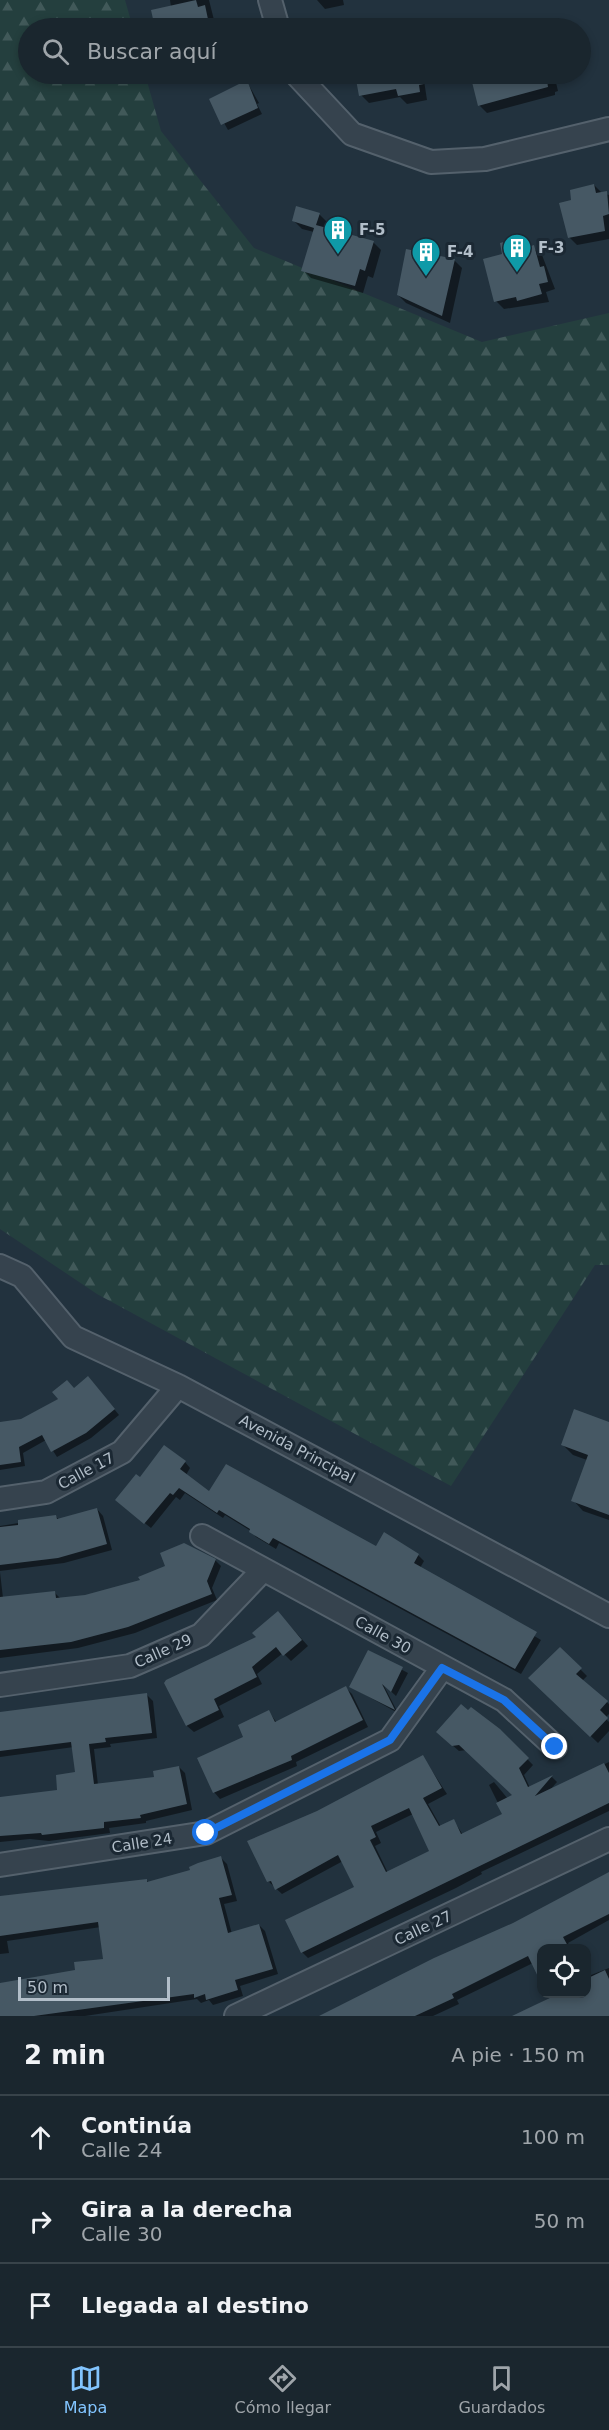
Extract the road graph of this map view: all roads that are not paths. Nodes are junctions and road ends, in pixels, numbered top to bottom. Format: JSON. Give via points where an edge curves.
{"nodes":[{"id":1,"x":270,"y":0,"type":"edge"},
{"id":2,"x":275,"y":18,"type":"edge"},
{"id":3,"x":305,"y":84,"type":"edge"},
{"id":4,"x":609,"y":129,"type":"edge"},
{"id":5,"x":0,"y":1266,"type":"edge"},
{"id":6,"x":178,"y":1386,"type":"junction"},
{"id":7,"x":0,"y":1499,"type":"edge"},
{"id":8,"x":202,"y":1536,"type":"dead end"},
{"id":9,"x":263,"y":1570,"type":"junction"},
{"id":10,"x":609,"y":1616,"type":"edge"},
{"id":11,"x":442,"y":1668,"type":"junction"},
{"id":12,"x":0,"y":1685,"type":"edge"},
{"id":13,"x":555,"y":1747,"type":"dead end"},
{"id":14,"x":609,"y":1839,"type":"edge"},
{"id":15,"x":0,"y":1865,"type":"edge"},
{"id":16,"x":236,"y":2016,"type":"edge"}],
"edges":[{"from":1,"to":2,"type":"street"},
{"from":3,"to":4,"type":"street","via":[[352,134],[431,162],[486,159]]},
{"from":5,"to":6,"type":"street","name":"Avenida Principal","via":[[22,1276],[73,1337]]},
{"from":6,"to":7,"type":"street","name":"Calle 17","via":[[122,1452],[46,1492]]},
{"from":6,"to":10,"type":"street","name":"Avenida Principal"},
{"from":8,"to":9,"type":"street","name":"Calle 30"},
{"from":9,"to":11,"type":"street","name":"Calle 30"},
{"from":9,"to":12,"type":"street","name":"Calle 29","via":[[201,1635],[140,1662]]},
{"from":11,"to":13,"type":"street","name":"Calle 30","via":[[504,1700]]},
{"from":11,"to":15,"type":"street","name":"Calle 24","via":[[390,1740],[206,1833]]},
{"from":14,"to":16,"type":"street","name":"Calle 27"}]}
